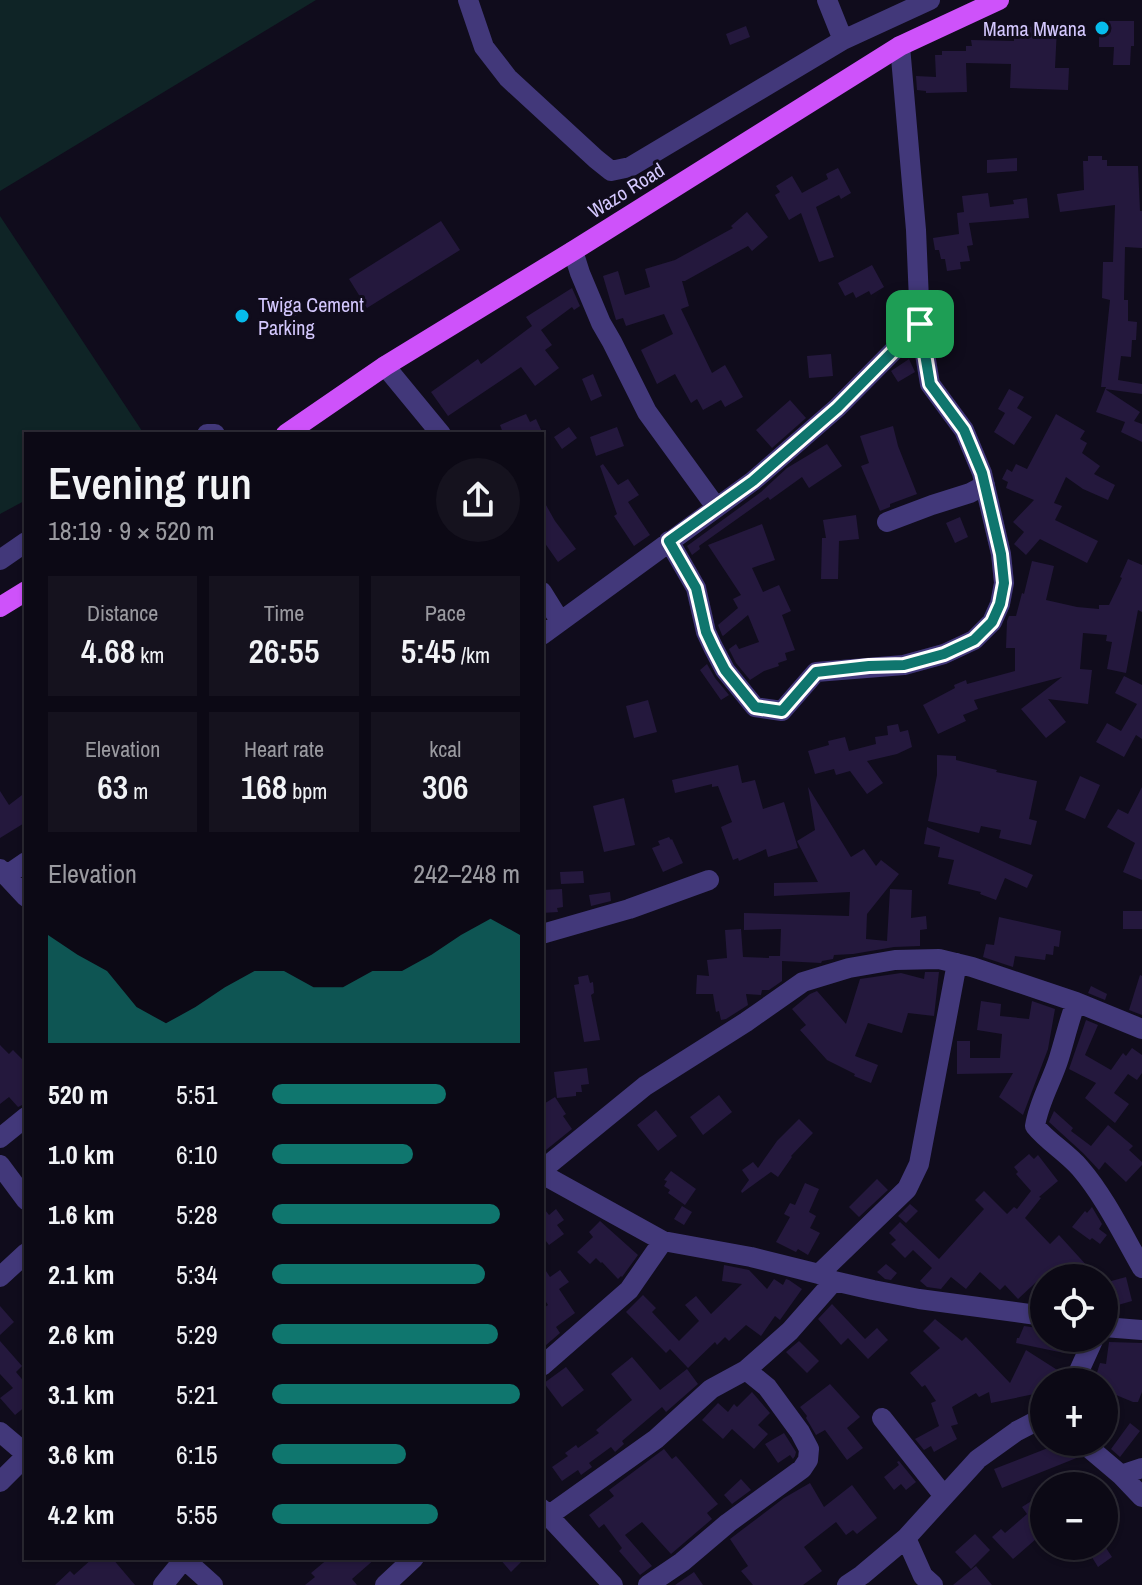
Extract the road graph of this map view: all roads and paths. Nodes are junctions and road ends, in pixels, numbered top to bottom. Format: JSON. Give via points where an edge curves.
{"nodes":[{"id":1,"x":468,"y":0,"type":"edge"},
{"id":2,"x":827,"y":0,"type":"edge"},
{"id":3,"x":930,"y":0,"type":"edge"},
{"id":4,"x":999,"y":0,"type":"edge"},
{"id":5,"x":843,"y":40,"type":"junction"},
{"id":6,"x":900,"y":46,"type":"junction"},
{"id":7,"x":573,"y":251,"type":"junction"},
{"id":8,"x":920,"y":324,"type":"junction"},
{"id":9,"x":385,"y":366,"type":"junction"},
{"id":10,"x":289,"y":432,"type":"edge"},
{"id":11,"x":439,"y":432,"type":"edge"},
{"id":12,"x":985,"y":485,"type":"junction"},
{"id":13,"x":716,"y":507,"type":"junction"},
{"id":14,"x":887,"y":522,"type":"dead end"},
{"id":15,"x":669,"y":541,"type":"junction"},
{"id":16,"x":24,"y":543,"type":"edge"},
{"id":17,"x":0,"y":560,"type":"edge"},
{"id":18,"x":24,"y":592,"type":"edge"},
{"id":19,"x":544,"y":595,"type":"edge"},
{"id":20,"x":0,"y":607,"type":"edge"},
{"id":21,"x":560,"y":621,"type":"junction"},
{"id":22,"x":544,"y":633,"type":"edge"},
{"id":23,"x":24,"y":863,"type":"edge"},
{"id":24,"x":4,"y":872,"type":"edge"},
{"id":25,"x":709,"y":880,"type":"dead end"},
{"id":26,"x":24,"y":895,"type":"edge"},
{"id":27,"x":544,"y":933,"type":"edge"},
{"id":28,"x":957,"y":963,"type":"junction"},
{"id":29,"x":1076,"y":1002,"type":"junction"},
{"id":30,"x":1142,"y":1029,"type":"edge"},
{"id":31,"x":24,"y":1119,"type":"edge"},
{"id":32,"x":0,"y":1138,"type":"edge"},
{"id":33,"x":0,"y":1165,"type":"edge"},
{"id":34,"x":544,"y":1170,"type":"edge"},
{"id":35,"x":544,"y":1173,"type":"edge"},
{"id":36,"x":24,"y":1197,"type":"edge"},
{"id":37,"x":663,"y":1241,"type":"junction"},
{"id":38,"x":24,"y":1255,"type":"edge"},
{"id":39,"x":1142,"y":1268,"type":"edge"},
{"id":40,"x":0,"y":1277,"type":"edge"},
{"id":41,"x":826,"y":1278,"type":"junction"},
{"id":42,"x":1030,"y":1314,"type":"edge"},
{"id":43,"x":1118,"y":1328,"type":"edge"},
{"id":44,"x":1142,"y":1330,"type":"edge"},
{"id":45,"x":544,"y":1364,"type":"edge"},
{"id":46,"x":746,"y":1370,"type":"junction"},
{"id":47,"x":882,"y":1418,"type":"dead end"},
{"id":48,"x":1030,"y":1424,"type":"edge"},
{"id":49,"x":0,"y":1432,"type":"edge"},
{"id":50,"x":24,"y":1453,"type":"edge"},
{"id":51,"x":1099,"y":1456,"type":"edge"},
{"id":52,"x":24,"y":1457,"type":"edge"},
{"id":53,"x":1142,"y":1468,"type":"edge"},
{"id":54,"x":1121,"y":1475,"type":"junction"},
{"id":55,"x":0,"y":1482,"type":"edge"},
{"id":56,"x":1142,"y":1495,"type":"edge"},
{"id":57,"x":944,"y":1496,"type":"junction"},
{"id":58,"x":545,"y":1512,"type":"edge"},
{"id":59,"x":906,"y":1538,"type":"junction"},
{"id":60,"x":182,"y":1560,"type":"edge"},
{"id":61,"x":186,"y":1560,"type":"edge"},
{"id":62,"x":412,"y":1560,"type":"edge"},
{"id":63,"x":163,"y":1585,"type":"edge"},
{"id":64,"x":213,"y":1585,"type":"edge"},
{"id":65,"x":385,"y":1585,"type":"edge"},
{"id":66,"x":613,"y":1585,"type":"edge"},
{"id":67,"x":648,"y":1585,"type":"edge"},
{"id":68,"x":847,"y":1585,"type":"edge"},
{"id":69,"x":933,"y":1585,"type":"edge"}],
"edges":[{"from":1,"to":5,"type":"street","via":[[484,47],[508,78],[611,171],[630,167]]},
{"from":2,"to":5,"type":"street"},
{"from":3,"to":5,"type":"street"},
{"from":4,"to":6,"type":"main road","name":"Wazo Road"},
{"from":6,"to":7,"type":"main road","name":"Wazo Road"},
{"from":6,"to":8,"type":"street"},
{"from":7,"to":9,"type":"main road","name":"Wazo Road"},
{"from":7,"to":13,"type":"street","via":[[601,323],[647,412]]},
{"from":8,"to":12,"type":"street","via":[[930,384],[964,430]]},
{"from":8,"to":13,"type":"street","via":[[837,408]]},
{"from":9,"to":10,"type":"main road","name":"Wazo Road"},
{"from":9,"to":11,"type":"street"},
{"from":12,"to":14,"type":"street"},
{"from":12,"to":15,"type":"street","via":[[1004,583],[992,622],[974,640],[944,654],[904,665],[816,672],[782,711],[755,707],[725,670],[706,632],[696,588]]},
{"from":13,"to":15,"type":"street"},
{"from":15,"to":21,"type":"street"},
{"from":16,"to":17,"type":"street"},
{"from":18,"to":20,"type":"main road"},
{"from":19,"to":21,"type":"street"},
{"from":21,"to":22,"type":"street"},
{"from":23,"to":24,"type":"street"},
{"from":24,"to":26,"type":"street"},
{"from":25,"to":27,"type":"street"},
{"from":28,"to":29,"type":"street"},
{"from":28,"to":34,"type":"street","via":[[895,960],[803,982],[645,1086]]},
{"from":28,"to":41,"type":"street","via":[[919,1164],[907,1189]]},
{"from":29,"to":30,"type":"street"},
{"from":29,"to":39,"type":"street","via":[[1035,1126],[1092,1184]]},
{"from":31,"to":32,"type":"street"},
{"from":33,"to":36,"type":"street"},
{"from":35,"to":37,"type":"street"},
{"from":37,"to":41,"type":"street"},
{"from":37,"to":45,"type":"street","via":[[629,1290]]},
{"from":38,"to":40,"type":"street"},
{"from":41,"to":42,"type":"street","via":[[919,1299]]},
{"from":41,"to":46,"type":"street","via":[[790,1331]]},
{"from":43,"to":44,"type":"street"},
{"from":46,"to":58,"type":"street","via":[[711,1389],[656,1439]]},
{"from":46,"to":67,"type":"street","via":[[787,1413],[809,1449],[808,1460]]},
{"from":47,"to":57,"type":"street"},
{"from":48,"to":57,"type":"street","via":[[978,1459]]},
{"from":49,"to":50,"type":"street"},
{"from":51,"to":54,"type":"street"},
{"from":52,"to":55,"type":"street"},
{"from":53,"to":54,"type":"street"},
{"from":54,"to":56,"type":"street"},
{"from":57,"to":59,"type":"street"},
{"from":58,"to":66,"type":"street"},
{"from":59,"to":68,"type":"street"},
{"from":59,"to":69,"type":"street","via":[[923,1576]]},
{"from":60,"to":63,"type":"street"},
{"from":61,"to":64,"type":"street"},
{"from":62,"to":65,"type":"street"}]}
